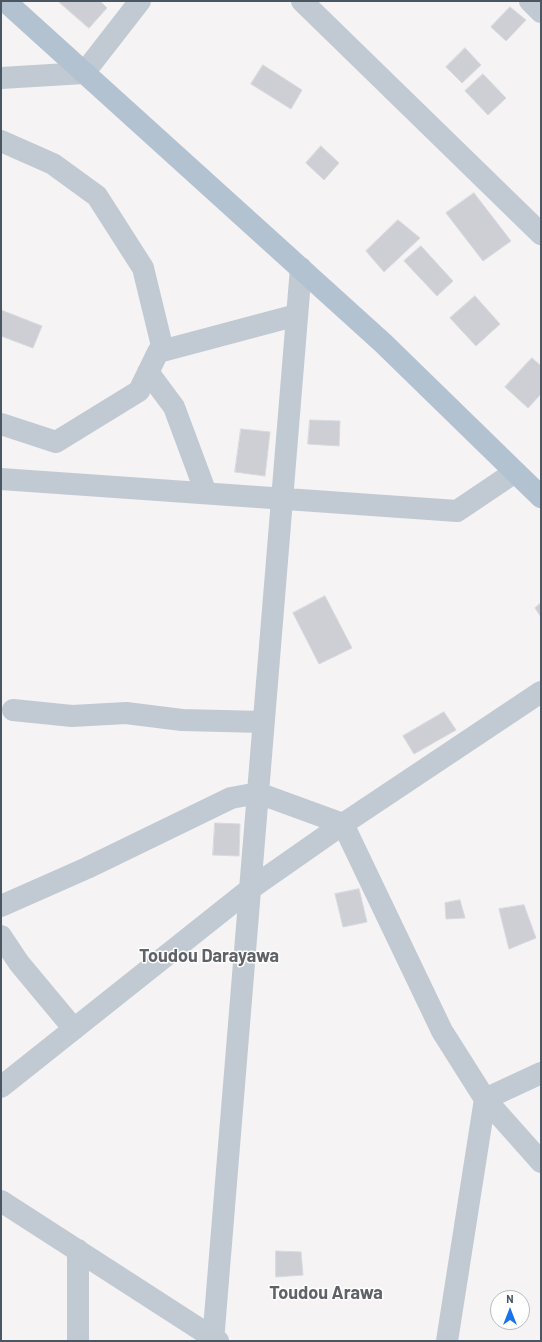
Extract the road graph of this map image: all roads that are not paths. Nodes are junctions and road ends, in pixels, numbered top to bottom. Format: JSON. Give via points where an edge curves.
{"nodes":[{"id":1,"x":4,"y":1,"type":"edge"},
{"id":2,"x":140,"y":1,"type":"edge"},
{"id":3,"x":302,"y":1,"type":"edge"},
{"id":4,"x":530,"y":1,"type":"edge"},
{"id":5,"x":541,"y":12,"type":"edge"},
{"id":6,"x":84,"y":72,"type":"junction"},
{"id":7,"x":1,"y":78,"type":"edge"},
{"id":8,"x":1,"y":141,"type":"edge"},
{"id":9,"x":541,"y":234,"type":"edge"},
{"id":10,"x":301,"y":268,"type":"junction"},
{"id":11,"x":297,"y":316,"type":"junction"},
{"id":12,"x":163,"y":350,"type":"junction"},
{"id":13,"x":148,"y":372,"type":"junction"},
{"id":14,"x":1,"y":424,"type":"edge"},
{"id":15,"x":515,"y":472,"type":"junction"},
{"id":16,"x":1,"y":479,"type":"edge"},
{"id":17,"x":206,"y":493,"type":"junction"},
{"id":18,"x":541,"y":497,"type":"edge"},
{"id":19,"x":282,"y":498,"type":"junction"},
{"id":20,"x":541,"y":692,"type":"edge"},
{"id":21,"x":13,"y":710,"type":"dead end"},
{"id":22,"x":263,"y":722,"type":"junction"},
{"id":23,"x":258,"y":792,"type":"junction"},
{"id":24,"x":343,"y":824,"type":"junction"},
{"id":25,"x":250,"y":889,"type":"junction"},
{"id":26,"x":1,"y":906,"type":"edge"},
{"id":27,"x":1,"y":936,"type":"edge"},
{"id":28,"x":74,"y":1029,"type":"junction"},
{"id":29,"x":541,"y":1073,"type":"edge"},
{"id":30,"x":1,"y":1087,"type":"edge"},
{"id":31,"x":485,"y":1099,"type":"junction"},
{"id":32,"x":541,"y":1162,"type":"edge"},
{"id":33,"x":1,"y":1201,"type":"edge"},
{"id":34,"x":78,"y":1250,"type":"junction"},
{"id":35,"x":214,"y":1340,"type":"edge"},
{"id":36,"x":78,"y":1341,"type":"edge"},
{"id":37,"x":447,"y":1341,"type":"edge"}],
"edges":[{"from":1,"to":6,"type":"main road"},
{"from":2,"to":6,"type":"street"},
{"from":3,"to":9,"type":"street"},
{"from":4,"to":5,"type":"street"},
{"from":6,"to":7,"type":"street"},
{"from":6,"to":10,"type":"main road"},
{"from":8,"to":12,"type":"street","via":[[54,164],[97,196],[143,268]]},
{"from":10,"to":11,"type":"street"},
{"from":10,"to":15,"type":"main road","via":[[383,343]]},
{"from":11,"to":12,"type":"street"},
{"from":11,"to":19,"type":"street"},
{"from":12,"to":13,"type":"street","via":[[158,352]]},
{"from":13,"to":14,"type":"street","via":[[139,391],[56,442]]},
{"from":13,"to":17,"type":"street","via":[[174,407]]},
{"from":15,"to":18,"type":"main road"},
{"from":15,"to":19,"type":"street","via":[[457,512]]},
{"from":16,"to":17,"type":"street"},
{"from":17,"to":19,"type":"street"},
{"from":19,"to":22,"type":"street"},
{"from":20,"to":24,"type":"street"},
{"from":21,"to":22,"type":"street","via":[[72,716],[126,713],[182,720]]},
{"from":22,"to":23,"type":"street"},
{"from":23,"to":24,"type":"street"},
{"from":23,"to":25,"type":"street"},
{"from":23,"to":26,"type":"street","via":[[231,798],[87,868]]},
{"from":24,"to":25,"type":"street"},
{"from":24,"to":31,"type":"street","via":[[442,1031]]},
{"from":25,"to":28,"type":"street"},
{"from":25,"to":35,"type":"street"},
{"from":27,"to":28,"type":"street","via":[[19,963]]},
{"from":28,"to":30,"type":"street"},
{"from":29,"to":31,"type":"street"},
{"from":31,"to":32,"type":"street"},
{"from":31,"to":37,"type":"street"},
{"from":33,"to":34,"type":"street"},
{"from":34,"to":35,"type":"street"},
{"from":34,"to":36,"type":"street"}]}
